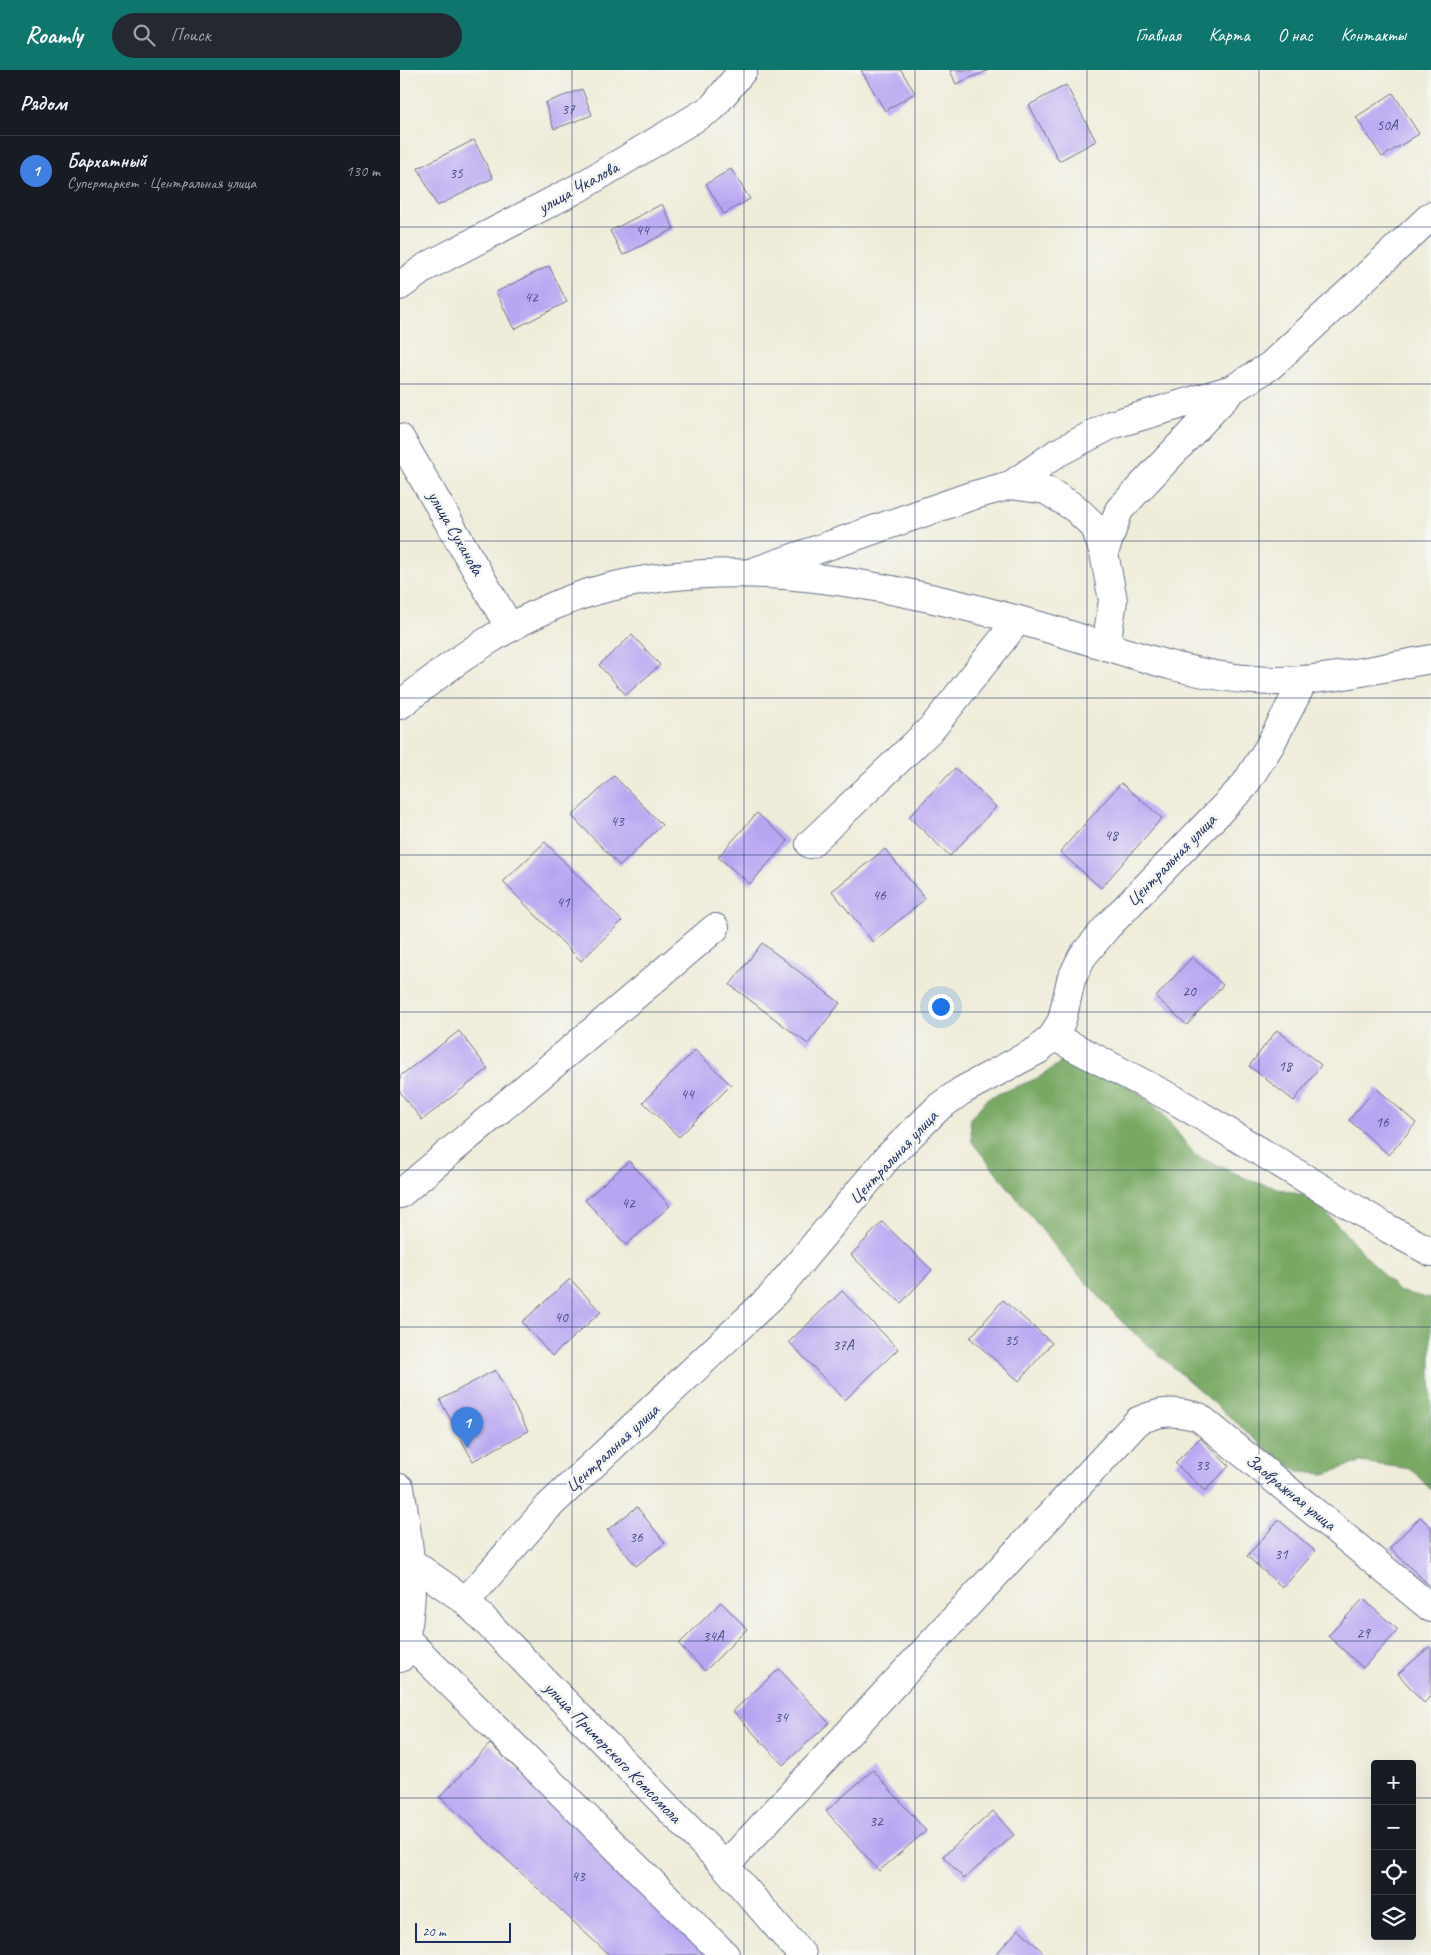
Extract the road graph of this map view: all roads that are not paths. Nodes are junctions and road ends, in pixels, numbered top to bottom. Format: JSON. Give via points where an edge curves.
{"nodes":[{"id":1,"x":743,"y":70,"type":"edge"},
{"id":2,"x":1431,"y":216,"type":"edge"},
{"id":3,"x":400,"y":286,"type":"edge"},
{"id":4,"x":1233,"y":389,"type":"junction"},
{"id":5,"x":400,"y":438,"type":"edge"},
{"id":6,"x":1011,"y":485,"type":"junction"},
{"id":7,"x":1104,"y":553,"type":"junction"},
{"id":8,"x":750,"y":573,"type":"junction"},
{"id":9,"x":1018,"y":620,"type":"junction"},
{"id":10,"x":510,"y":628,"type":"junction"},
{"id":11,"x":1106,"y":646,"type":"junction"},
{"id":12,"x":1431,"y":659,"type":"edge"},
{"id":13,"x":1304,"y":680,"type":"junction"},
{"id":14,"x":400,"y":705,"type":"edge"},
{"id":15,"x":810,"y":844,"type":"dead end"},
{"id":16,"x":715,"y":928,"type":"dead end"},
{"id":17,"x":1053,"y":1036,"type":"junction"},
{"id":18,"x":400,"y":1194,"type":"edge"},
{"id":19,"x":1431,"y":1252,"type":"edge"},
{"id":20,"x":400,"y":1488,"type":"edge"},
{"id":21,"x":412,"y":1563,"type":"junction"},
{"id":22,"x":466,"y":1600,"type":"junction"},
{"id":23,"x":1431,"y":1608,"type":"edge"},
{"id":24,"x":403,"y":1649,"type":"edge"},
{"id":25,"x":725,"y":1866,"type":"junction"},
{"id":26,"x":725,"y":1955,"type":"edge"},
{"id":27,"x":802,"y":1955,"type":"edge"}],
"edges":[{"from":1,"to":3,"type":"street","name":"улица Чкалова","via":[[712,108],[580,187],[426,267]]},
{"from":2,"to":4,"type":"street","via":[[1270,366]]},
{"from":4,"to":6,"type":"street","via":[[1111,425],[1058,453]]},
{"from":4,"to":7,"type":"street","via":[[1119,510]]},
{"from":5,"to":10,"type":"street","name":"улица Суханова"},
{"from":6,"to":7,"type":"street","via":[[1046,490],[1075,508],[1095,527]]},
{"from":6,"to":8,"type":"street"},
{"from":7,"to":11,"type":"street","via":[[1112,600]]},
{"from":8,"to":9,"type":"street","via":[[824,580],[913,595]]},
{"from":8,"to":10,"type":"street","via":[[681,576],[606,588],[562,603]]},
{"from":9,"to":11,"type":"street"},
{"from":9,"to":15,"type":"street","via":[[933,728]]},
{"from":10,"to":14,"type":"street","via":[[443,669]]},
{"from":11,"to":13,"type":"street","via":[[1208,675],[1256,681]]},
{"from":12,"to":13,"type":"street"},
{"from":13,"to":17,"type":"street","name":"Центральная улица","via":[[1269,747],[1244,786],[1107,926],[1082,957],[1071,980],[1062,1020]]},
{"from":16,"to":18,"type":"street"},
{"from":17,"to":19,"type":"street","via":[[1175,1100]]},
{"from":17,"to":22,"type":"street","name":"Центральная улица","via":[[1038,1050],[963,1090],[939,1107],[888,1157],[771,1297],[548,1508]]},
{"from":20,"to":21,"type":"street"},
{"from":21,"to":22,"type":"street","name":"улица Приморского Комсомола"},
{"from":21,"to":24,"type":"street","via":[[410,1612]]},
{"from":22,"to":25,"type":"street","name":"улица Приморского Комсомола"},
{"from":23,"to":25,"type":"street","name":"Заовражная улица","via":[[1199,1417],[1178,1412],[1156,1413],[1138,1421]]},
{"from":24,"to":26,"type":"street"},
{"from":25,"to":27,"type":"street","name":"улица Приморского Комсомола"}]}
